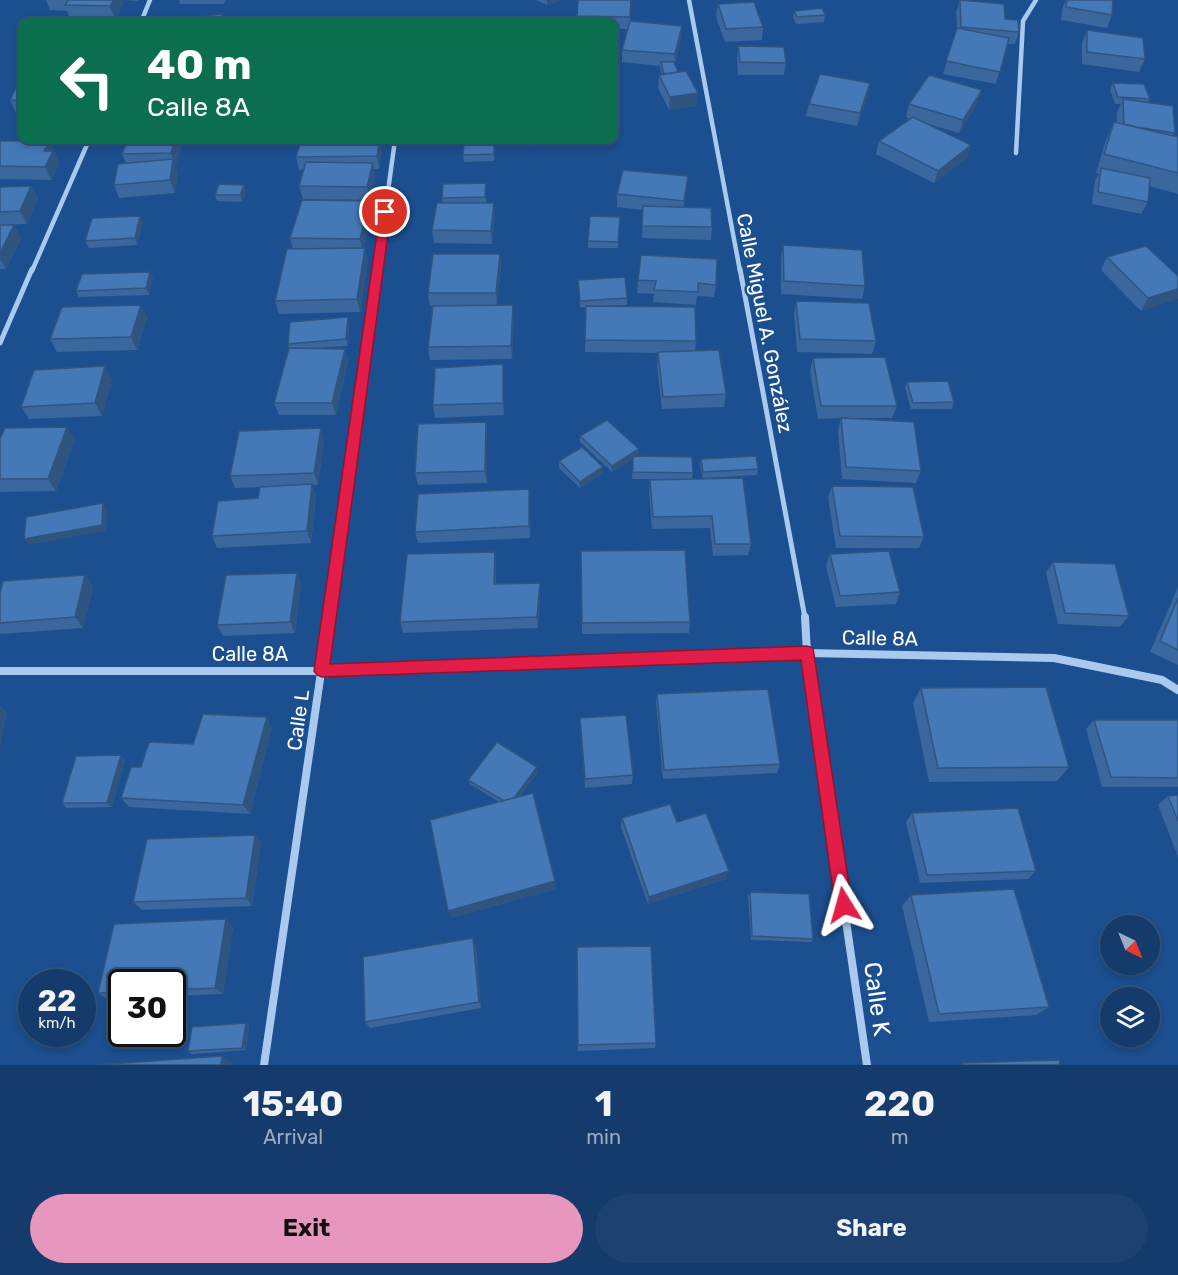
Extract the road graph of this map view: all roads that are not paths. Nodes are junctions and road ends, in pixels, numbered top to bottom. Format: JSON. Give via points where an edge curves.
{"nodes":[{"id":1,"x":150,"y":0,"type":"edge"},
{"id":2,"x":689,"y":0,"type":"edge"},
{"id":3,"x":1036,"y":0,"type":"edge"},
{"id":4,"x":143,"y":18,"type":"edge"},
{"id":5,"x":87,"y":144,"type":"edge"},
{"id":6,"x":395,"y":144,"type":"edge"},
{"id":7,"x":1016,"y":153,"type":"dead end"},
{"id":8,"x":0,"y":343,"type":"edge"},
{"id":9,"x":807,"y":653,"type":"junction"},
{"id":10,"x":0,"y":671,"type":"edge"},
{"id":11,"x":322,"y":671,"type":"junction"},
{"id":12,"x":1178,"y":690,"type":"edge"},
{"id":13,"x":264,"y":1065,"type":"edge"},
{"id":14,"x":867,"y":1065,"type":"edge"}],
"edges":[{"from":1,"to":4,"type":"street"},
{"from":2,"to":9,"type":"street","name":"Calle Miguel A. González","via":[[805,612]]},
{"from":3,"to":7,"type":"street","via":[[1023,21]]},
{"from":5,"to":8,"type":"street"},
{"from":6,"to":11,"type":"street","name":"Calle L"},
{"from":9,"to":11,"type":"street","name":"Calle 8A"},
{"from":9,"to":12,"type":"street","name":"Calle 8A","via":[[1054,658],[1162,680]]},
{"from":9,"to":14,"type":"street","name":"Calle K"},
{"from":10,"to":11,"type":"street","name":"Calle 8A"},
{"from":11,"to":13,"type":"street","name":"Calle L"}]}
